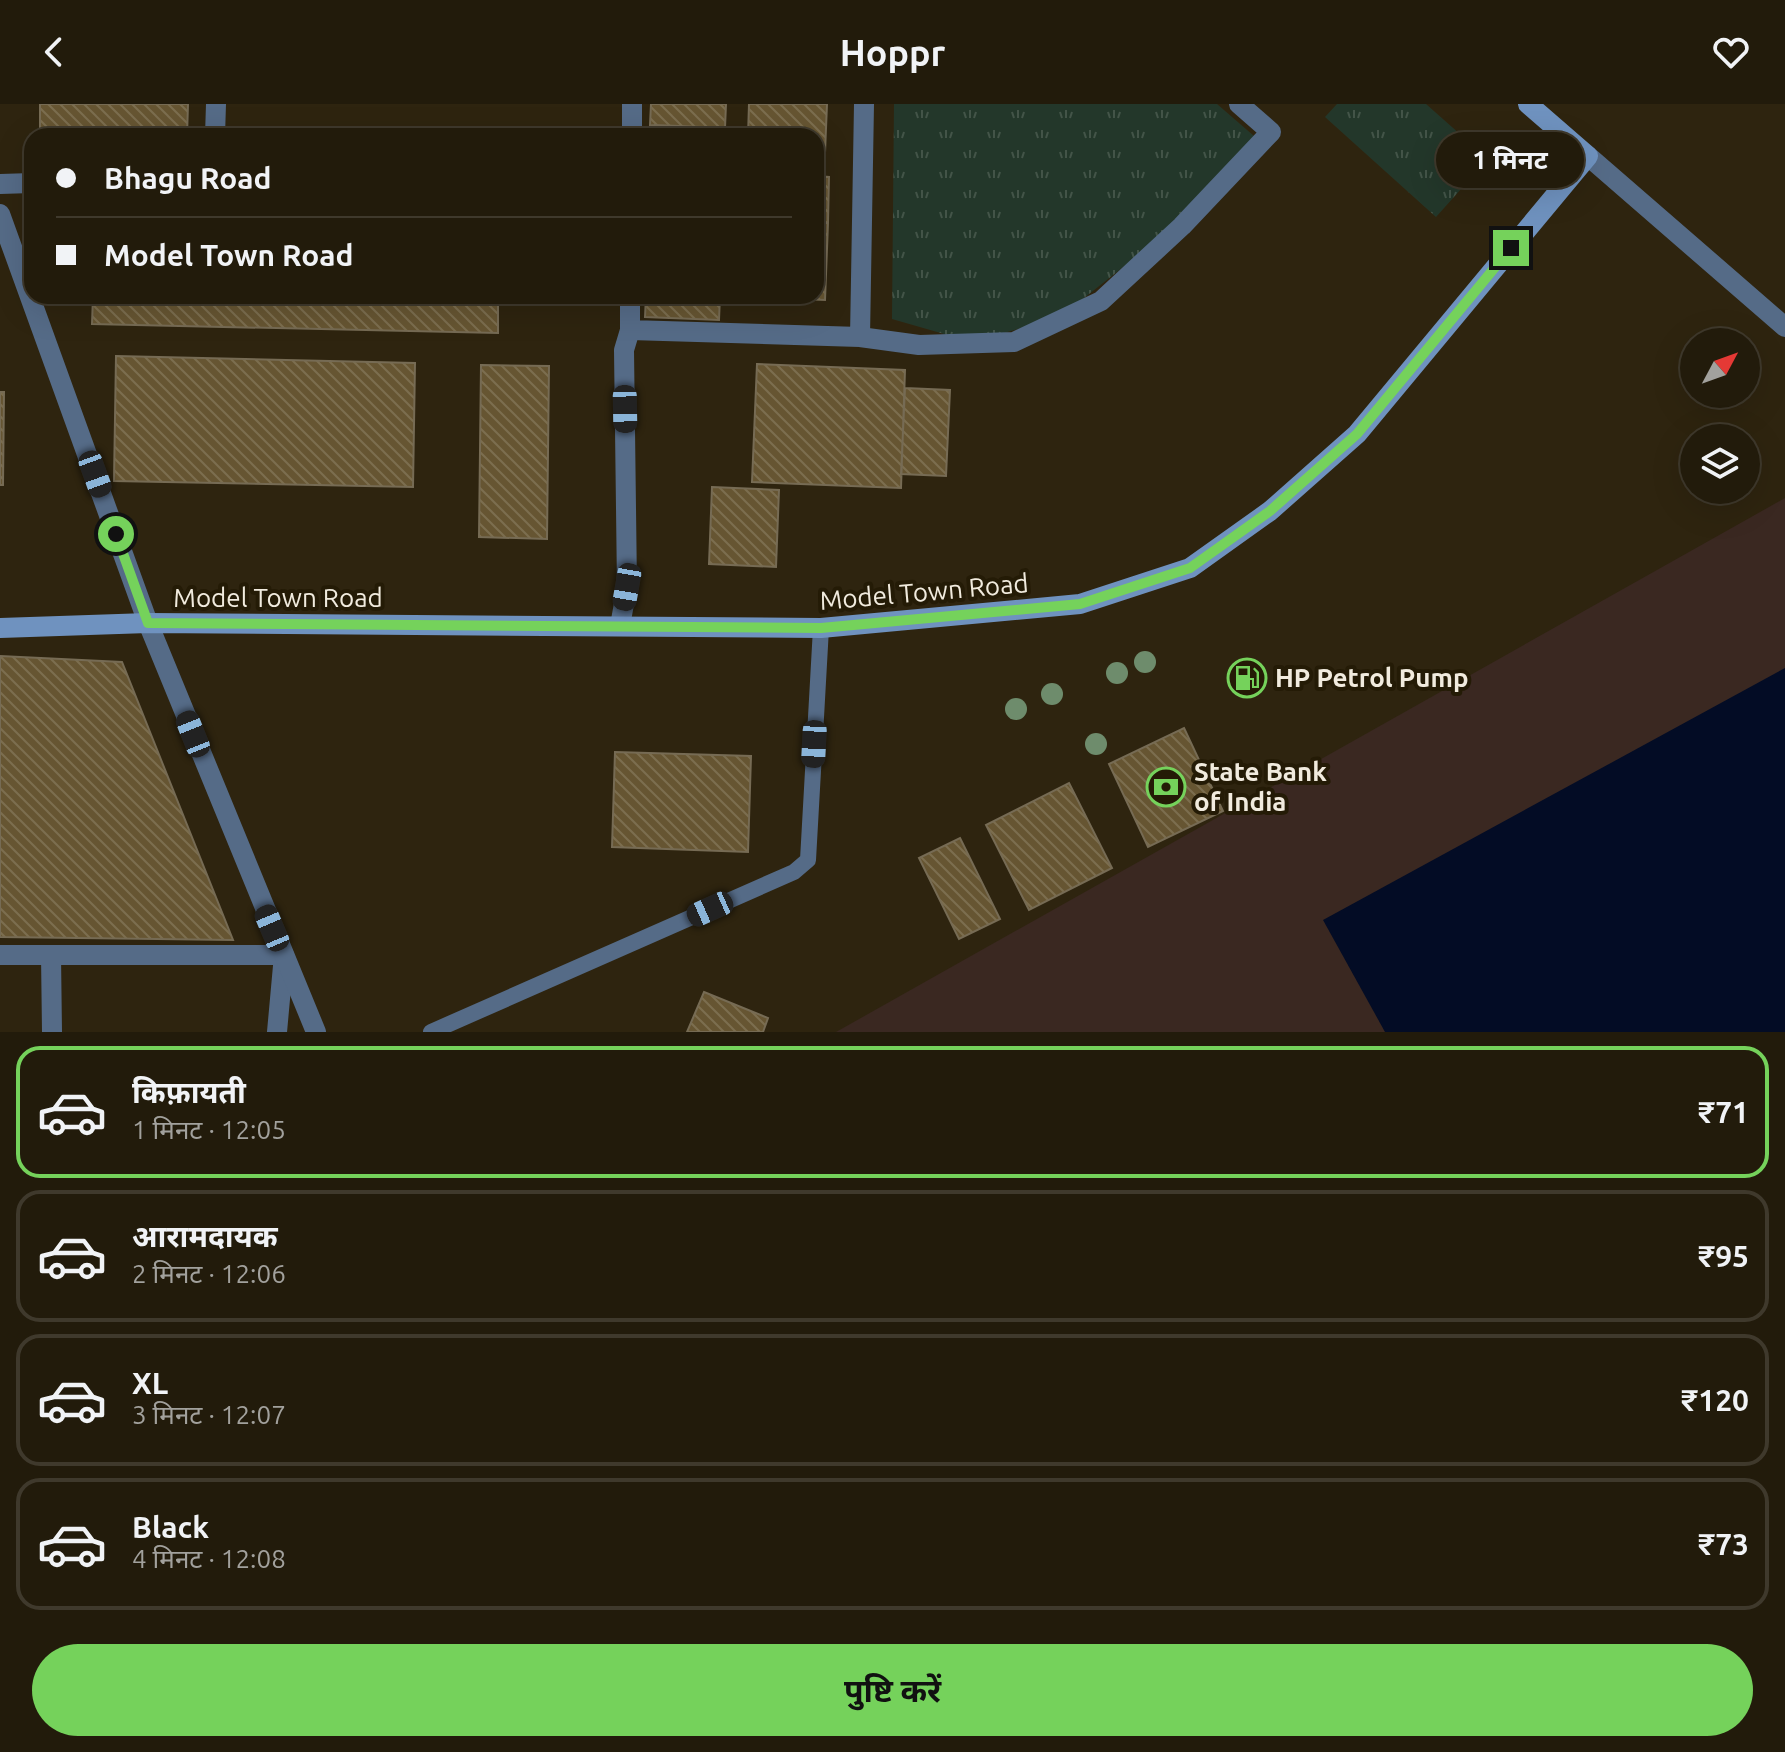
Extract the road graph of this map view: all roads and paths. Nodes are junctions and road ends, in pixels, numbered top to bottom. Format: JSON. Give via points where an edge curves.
{"nodes":[{"id":1,"x":216,"y":104,"type":"edge"},
{"id":2,"x":632,"y":104,"type":"edge"},
{"id":3,"x":864,"y":104,"type":"edge"},
{"id":4,"x":1239,"y":104,"type":"edge"},
{"id":5,"x":1528,"y":104,"type":"edge"},
{"id":6,"x":215,"y":128,"type":"edge"},
{"id":7,"x":632,"y":128,"type":"edge"},
{"id":8,"x":1588,"y":156,"type":"junction"},
{"id":9,"x":24,"y":183,"type":"edge"},
{"id":10,"x":0,"y":184,"type":"edge"},
{"id":11,"x":0,"y":214,"type":"edge"},
{"id":12,"x":24,"y":280,"type":"edge"},
{"id":13,"x":33,"y":304,"type":"edge"},
{"id":14,"x":630,"y":304,"type":"edge"},
{"id":15,"x":1785,"y":327,"type":"edge"},
{"id":16,"x":630,"y":330,"type":"junction"},
{"id":17,"x":860,"y":337,"type":"junction"},
{"id":18,"x":148,"y":623,"type":"junction"},
{"id":19,"x":620,"y":626,"type":"junction"},
{"id":20,"x":0,"y":628,"type":"edge"},
{"id":21,"x":821,"y":628,"type":"junction"},
{"id":22,"x":0,"y":955,"type":"edge"},
{"id":23,"x":51,"y":955,"type":"junction"},
{"id":24,"x":284,"y":955,"type":"junction"},
{"id":25,"x":52,"y":1032,"type":"edge"},
{"id":26,"x":277,"y":1032,"type":"edge"},
{"id":27,"x":316,"y":1032,"type":"edge"},
{"id":28,"x":431,"y":1032,"type":"edge"}],
"edges":[{"from":1,"to":6,"type":"street"},
{"from":2,"to":7,"type":"street"},
{"from":3,"to":17,"type":"street"},
{"from":4,"to":17,"type":"street","via":[[1271,132],[1101,301],[1014,342],[919,345]]},
{"from":5,"to":8,"type":"main road"},
{"from":8,"to":15,"type":"street"},
{"from":8,"to":21,"type":"main road","name":"Model Town Road","via":[[1357,434],[1270,511],[1190,568],[1080,604]]},
{"from":9,"to":10,"type":"street"},
{"from":11,"to":12,"type":"street"},
{"from":13,"to":18,"type":"street"},
{"from":14,"to":16,"type":"street"},
{"from":16,"to":17,"type":"street"},
{"from":16,"to":19,"type":"street","via":[[624,350],[627,587]]},
{"from":18,"to":19,"type":"main road","name":"Model Town Road"},
{"from":18,"to":20,"type":"main road","name":"Model Town Road"},
{"from":18,"to":24,"type":"street"},
{"from":19,"to":21,"type":"main road","name":"Model Town Road"},
{"from":21,"to":28,"type":"lane","via":[[808,860],[794,872]]},
{"from":22,"to":23,"type":"street"},
{"from":23,"to":24,"type":"street"},
{"from":23,"to":25,"type":"street"},
{"from":24,"to":26,"type":"street"},
{"from":24,"to":27,"type":"street"}]}
